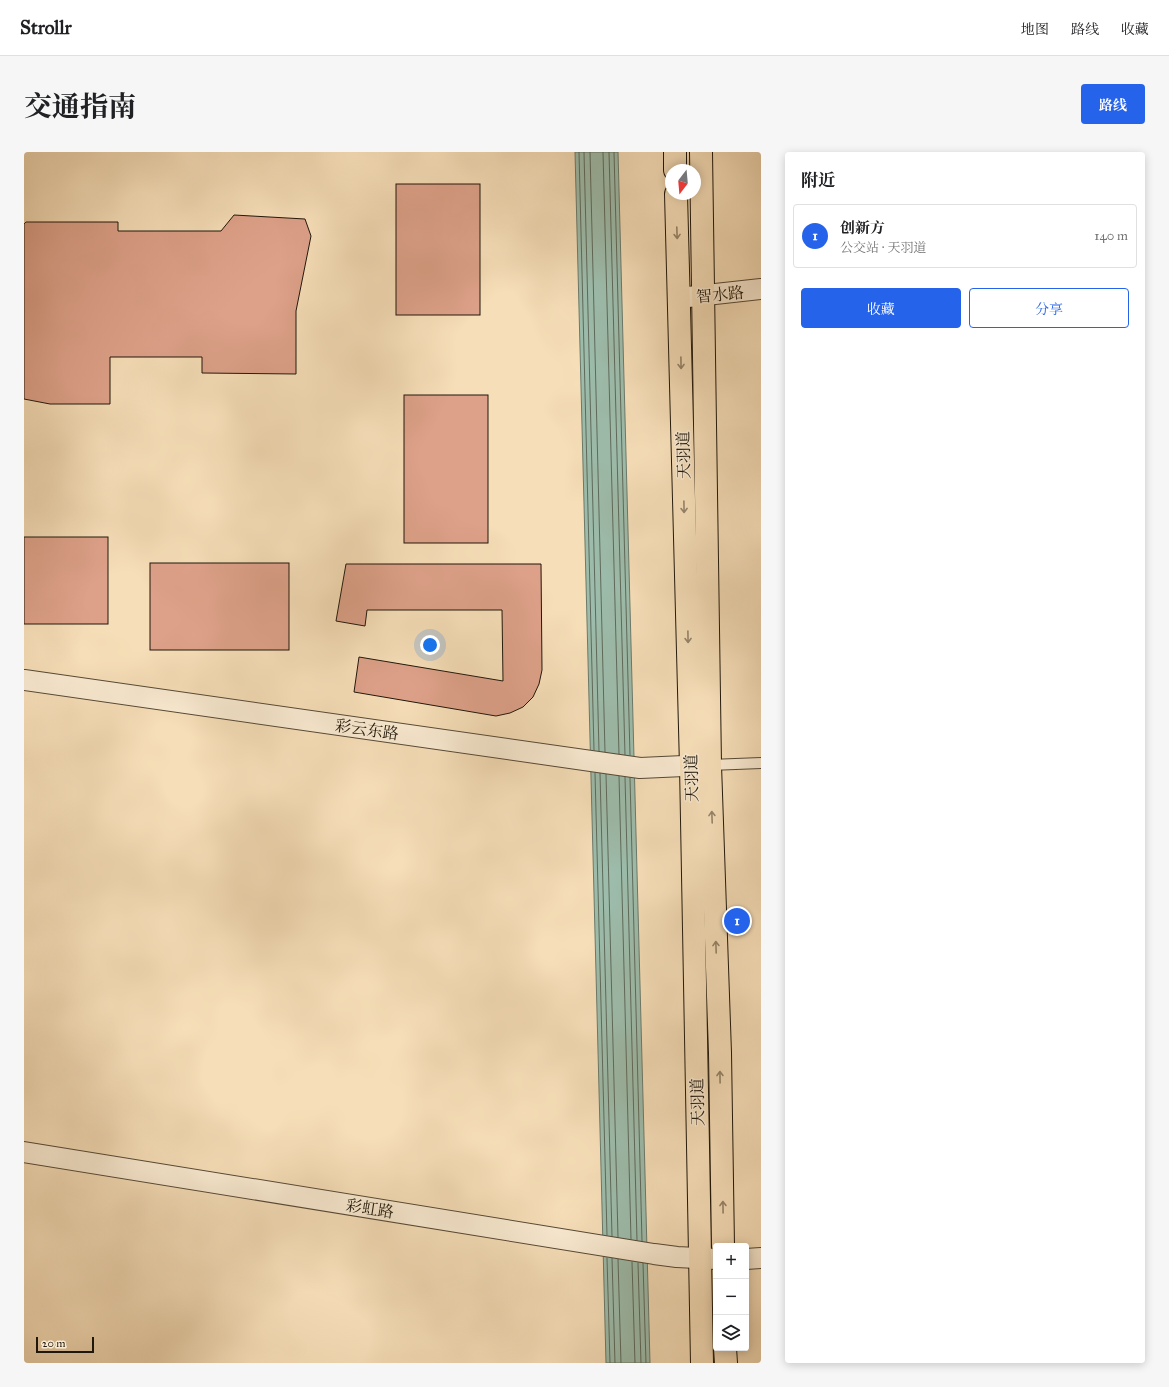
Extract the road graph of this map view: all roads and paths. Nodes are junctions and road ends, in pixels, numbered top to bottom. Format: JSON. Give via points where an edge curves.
{"nodes":[{"id":1,"x":675,"y":152,"type":"edge"},
{"id":2,"x":701,"y":152,"type":"edge"},
{"id":3,"x":675,"y":164,"type":"edge"},
{"id":4,"x":676,"y":200,"type":"edge"},
{"id":5,"x":761,"y":289,"type":"edge"},
{"id":6,"x":703,"y":296,"type":"junction"},
{"id":7,"x":679,"y":298,"type":"junction"},
{"id":8,"x":24,"y":680,"type":"edge"},
{"id":9,"x":761,"y":763,"type":"edge"},
{"id":10,"x":701,"y":766,"type":"junction"},
{"id":11,"x":24,"y":1152,"type":"edge"},
{"id":12,"x":723,"y":1243,"type":"edge"},
{"id":13,"x":761,"y":1258,"type":"edge"},
{"id":14,"x":708,"y":1259,"type":"edge"},
{"id":15,"x":749,"y":1259,"type":"edge"},
{"id":16,"x":725,"y":1351,"type":"edge"},
{"id":17,"x":702,"y":1363,"type":"edge"},
{"id":18,"x":726,"y":1363,"type":"edge"}],
"edges":[{"from":1,"to":3,"type":"main road"},
{"from":2,"to":6,"type":"main road","name":"天羽道"},
{"from":4,"to":7,"type":"main road","name":"天羽道","one_way":true},
{"from":5,"to":6,"type":"street","name":"智水路"},
{"from":6,"to":7,"type":"street","name":"智水路"},
{"from":6,"to":10,"type":"main road","name":"天羽道"},
{"from":7,"to":10,"type":"main road","name":"天羽道","one_way":true},
{"from":8,"to":10,"type":"street","name":"彩云东路","via":[[646,768]]},
{"from":9,"to":10,"type":"lane"},
{"from":12,"to":10,"type":"main road","name":"天羽道","one_way":true,"via":[[720,1053]]},
{"from":10,"to":14,"type":"main road","name":"天羽道"},
{"from":11,"to":14,"type":"street","name":"彩虹路","via":[[658,1255]]},
{"from":13,"to":15,"type":"street"},
{"from":14,"to":17,"type":"main road","name":"天羽道"},
{"from":16,"to":18,"type":"main road"}]}
